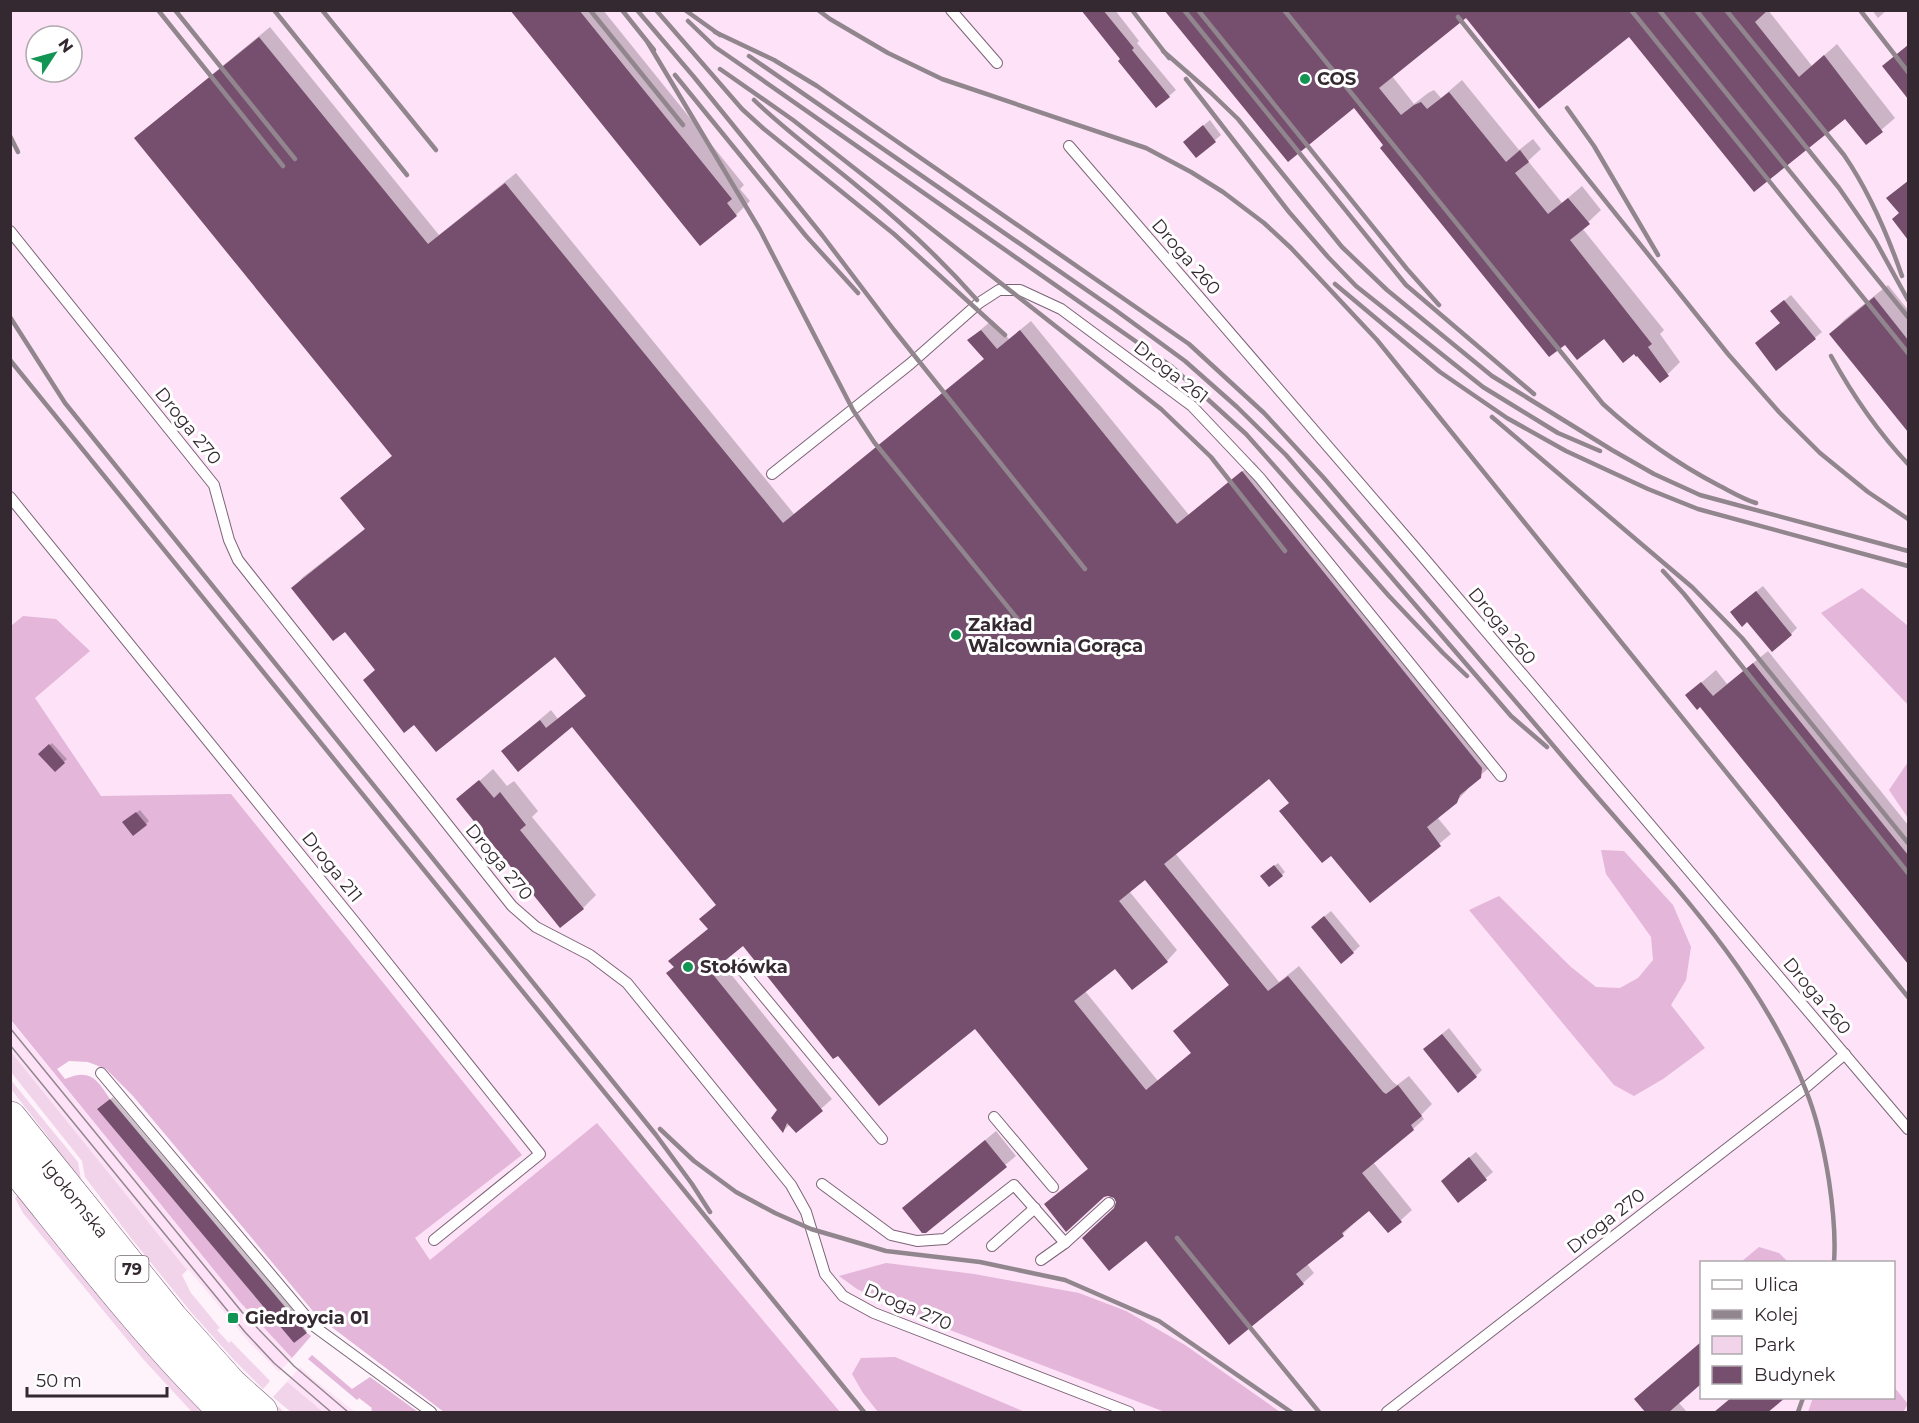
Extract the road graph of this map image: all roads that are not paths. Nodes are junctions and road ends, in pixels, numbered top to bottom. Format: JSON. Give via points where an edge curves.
{"nodes":[{"id":1,"x":951,"y":10,"type":"edge"},
{"id":2,"x":997,"y":63,"type":"dead end"},
{"id":3,"x":1069,"y":146,"type":"dead end"},
{"id":4,"x":10,"y":231,"type":"edge"},
{"id":5,"x":772,"y":474,"type":"dead end"},
{"id":6,"x":10,"y":497,"type":"edge"},
{"id":7,"x":1502,"y":776,"type":"dead end"},
{"id":8,"x":737,"y":964,"type":"dead end"},
{"id":9,"x":1845,"y":1054,"type":"junction"},
{"id":10,"x":101,"y":1073,"type":"dead end"},
{"id":11,"x":994,"y":1117,"type":"dead end"},
{"id":12,"x":10,"y":1118,"type":"edge"},
{"id":13,"x":1908,"y":1128,"type":"edge"},
{"id":14,"x":882,"y":1139,"type":"dead end"},
{"id":15,"x":10,"y":1160,"type":"edge"},
{"id":16,"x":822,"y":1184,"type":"dead end"},
{"id":17,"x":1053,"y":1187,"type":"dead end"},
{"id":18,"x":1109,"y":1203,"type":"dead end"},
{"id":19,"x":1035,"y":1208,"type":"junction"},
{"id":20,"x":434,"y":1240,"type":"dead end"},
{"id":21,"x":1065,"y":1243,"type":"junction"},
{"id":22,"x":992,"y":1246,"type":"dead end"},
{"id":23,"x":1041,"y":1260,"type":"dead end"},
{"id":24,"x":226,"y":1413,"type":"edge"},
{"id":25,"x":261,"y":1413,"type":"edge"},
{"id":26,"x":431,"y":1413,"type":"edge"},
{"id":27,"x":1129,"y":1413,"type":"edge"},
{"id":28,"x":1387,"y":1413,"type":"edge"}],
"edges":[{"from":1,"to":2,"type":"lane"},
{"from":3,"to":9,"type":"lane","name":"Droga 260"},
{"from":4,"to":27,"type":"lane","name":"Droga 270","via":[[214,485],[238,560],[512,906],[536,927],[590,955],[627,983],[791,1185],[806,1212],[825,1274],[843,1296],[874,1313]]},
{"from":5,"to":7,"type":"lane","name":"Droga 261","via":[[980,303],[999,290],[1020,290],[1061,309],[1192,406],[1260,478]]},
{"from":6,"to":20,"type":"lane","name":"Droga 211","via":[[540,1154]]},
{"from":8,"to":14,"type":"lane"},
{"from":9,"to":13,"type":"lane","name":"Droga 260"},
{"from":9,"to":28,"type":"lane","name":"Droga 270"},
{"from":10,"to":26,"type":"lane","via":[[315,1327]]},
{"from":11,"to":17,"type":"lane"},
{"from":12,"to":25,"type":"main road","name":"Igołomska","number":"79","via":[[171,1318]]},
{"from":15,"to":24,"type":"main road","name":"Igołomska","number":"79","via":[[149,1330]]},
{"from":16,"to":19,"type":"lane","via":[[891,1235],[917,1241],[945,1239],[1014,1185]]},
{"from":18,"to":21,"type":"lane"},
{"from":19,"to":21,"type":"lane"},
{"from":19,"to":22,"type":"lane"},
{"from":21,"to":23,"type":"lane"}]}
